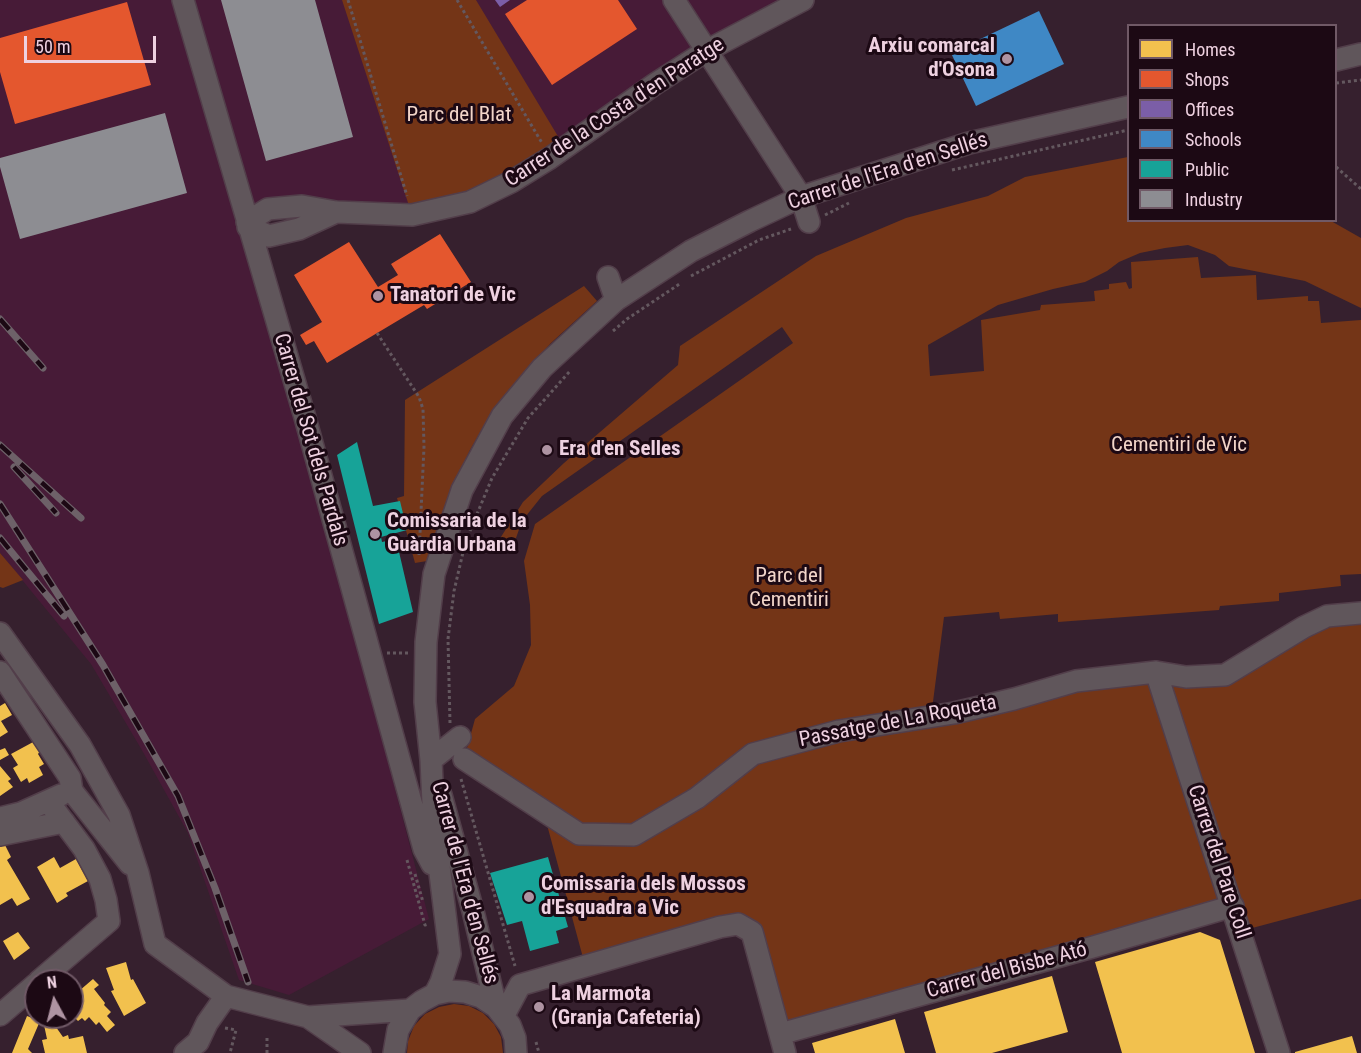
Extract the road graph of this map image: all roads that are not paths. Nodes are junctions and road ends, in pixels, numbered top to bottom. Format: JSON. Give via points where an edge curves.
{"nodes":[{"id":1,"x":183,"y":0,"type":"edge"},
{"id":2,"x":674,"y":0,"type":"edge"},
{"id":3,"x":803,"y":0,"type":"edge"},
{"id":4,"x":706,"y":51,"type":"junction"},
{"id":5,"x":1361,"y":54,"type":"edge"},
{"id":6,"x":1337,"y":60,"type":"edge"},
{"id":7,"x":1127,"y":107,"type":"edge"},
{"id":8,"x":801,"y":197,"type":"junction"},
{"id":9,"x":809,"y":222,"type":"road end"},
{"id":10,"x":248,"y":225,"type":"junction"},
{"id":11,"x":608,"y":277,"type":"dead end"},
{"id":12,"x":616,"y":300,"type":"junction"},
{"id":13,"x":1361,"y":613,"type":"edge"},
{"id":14,"x":0,"y":633,"type":"edge"},
{"id":15,"x":0,"y":672,"type":"edge"},
{"id":16,"x":1156,"y":672,"type":"junction"},
{"id":17,"x":431,"y":760,"type":"junction"},
{"id":18,"x":72,"y":791,"type":"junction"},
{"id":19,"x":48,"y":801,"type":"junction"},
{"id":20,"x":0,"y":818,"type":"edge"},
{"id":21,"x":64,"y":822,"type":"junction"},
{"id":22,"x":0,"y":835,"type":"edge"},
{"id":23,"x":138,"y":873,"type":"junction"},
{"id":24,"x":440,"y":877,"type":"junction"},
{"id":25,"x":1233,"y":906,"type":"junction"},
{"id":26,"x":53,"y":969,"type":"edge"},
{"id":27,"x":24,"y":994,"type":"edge"},
{"id":28,"x":435,"y":994,"type":"junction"},
{"id":29,"x":226,"y":996,"type":"junction"},
{"id":30,"x":410,"y":1010,"type":"junction"},
{"id":31,"x":500,"y":1011,"type":"junction"},
{"id":32,"x":0,"y":1015,"type":"edge"},
{"id":33,"x":308,"y":1017,"type":"junction"},
{"id":34,"x":783,"y":1043,"type":"edge"},
{"id":35,"x":185,"y":1053,"type":"edge"},
{"id":36,"x":360,"y":1053,"type":"edge"},
{"id":37,"x":394,"y":1053,"type":"edge"},
{"id":38,"x":516,"y":1053,"type":"edge"},
{"id":39,"x":1280,"y":1053,"type":"edge"}],
"edges":[{"from":1,"to":10,"type":"street","name":"Carrer del Sot dels Pardals"},
{"from":2,"to":4,"type":"street"},
{"from":3,"to":4,"type":"street","name":"Carrer de la Costa d'en Paratge"},
{"from":4,"to":8,"type":"street"},
{"from":4,"to":10,"type":"street","name":"Carrer de la Costa d'en Paratge","via":[[550,158],[470,202],[412,215],[336,212],[302,206],[268,209]]},
{"from":5,"to":6,"type":"street"},
{"from":7,"to":8,"type":"street","name":"Carrer de l'Era d'en Sellés","via":[[969,143]]},
{"from":8,"to":9,"type":"street"},
{"from":8,"to":12,"type":"street","name":"Carrer de l'Era d'en Sellés","via":[[691,251]]},
{"from":10,"to":24,"type":"street","name":"Carrer del Sot dels Pardals","via":[[310,410],[424,849]]},
{"from":11,"to":12,"type":"street"},
{"from":12,"to":17,"type":"street","name":"Carrer de l'Era d'en Sellés","via":[[542,368],[502,416],[462,490],[434,574],[426,642],[425,702]]},
{"from":13,"to":16,"type":"street","name":"Passatge de La Roqueta","via":[[1328,616],[1225,675],[1186,677]]},
{"from":14,"to":23,"type":"street","via":[[80,745],[119,815]]},
{"from":15,"to":18,"type":"street","via":[[70,778]]},
{"from":16,"to":17,"type":"street","name":"Passatge de La Roqueta","via":[[1076,681],[954,713],[839,731],[753,754],[697,798],[634,835],[579,834],[459,747]]},
{"from":16,"to":25,"type":"street","name":"Carrer del Pare Coll"},
{"from":17,"to":24,"type":"street","name":"Carrer de l'Era d'en Sellés"},
{"from":17,"to":31,"type":"street","name":"Carrer de l'Era d'en Sellés"},
{"from":18,"to":19,"type":"street"},
{"from":18,"to":23,"type":"street"},
{"from":19,"to":20,"type":"street"},
{"from":19,"to":21,"type":"street"},
{"from":21,"to":22,"type":"street"},
{"from":21,"to":26,"type":"street","via":[[100,879],[109,921]]},
{"from":23,"to":29,"type":"street","via":[[155,944]]},
{"from":24,"to":28,"type":"street","name":"Carrer de l'Era d'en Sellés","via":[[450,954]]},
{"from":25,"to":34,"type":"street","name":"Carrer del Bisbe Ató"},
{"from":25,"to":39,"type":"street","name":"Carrer del Pare Coll"},
{"from":27,"to":32,"type":"street"},
{"from":28,"to":30,"type":"street"},
{"from":28,"to":31,"type":"street","via":[[465,992],[481,997]]},
{"from":29,"to":33,"type":"street"},
{"from":29,"to":35,"type":"street","via":[[198,1042]]},
{"from":30,"to":33,"type":"street"},
{"from":30,"to":37,"type":"street","via":[[398,1029]]},
{"from":31,"to":34,"type":"street","via":[[520,985],[738,924],[752,932]]},
{"from":31,"to":38,"type":"street","name":"Carrer de l'Era d'en Sellés","via":[[515,1038]]},
{"from":33,"to":36,"type":"street"}]}
